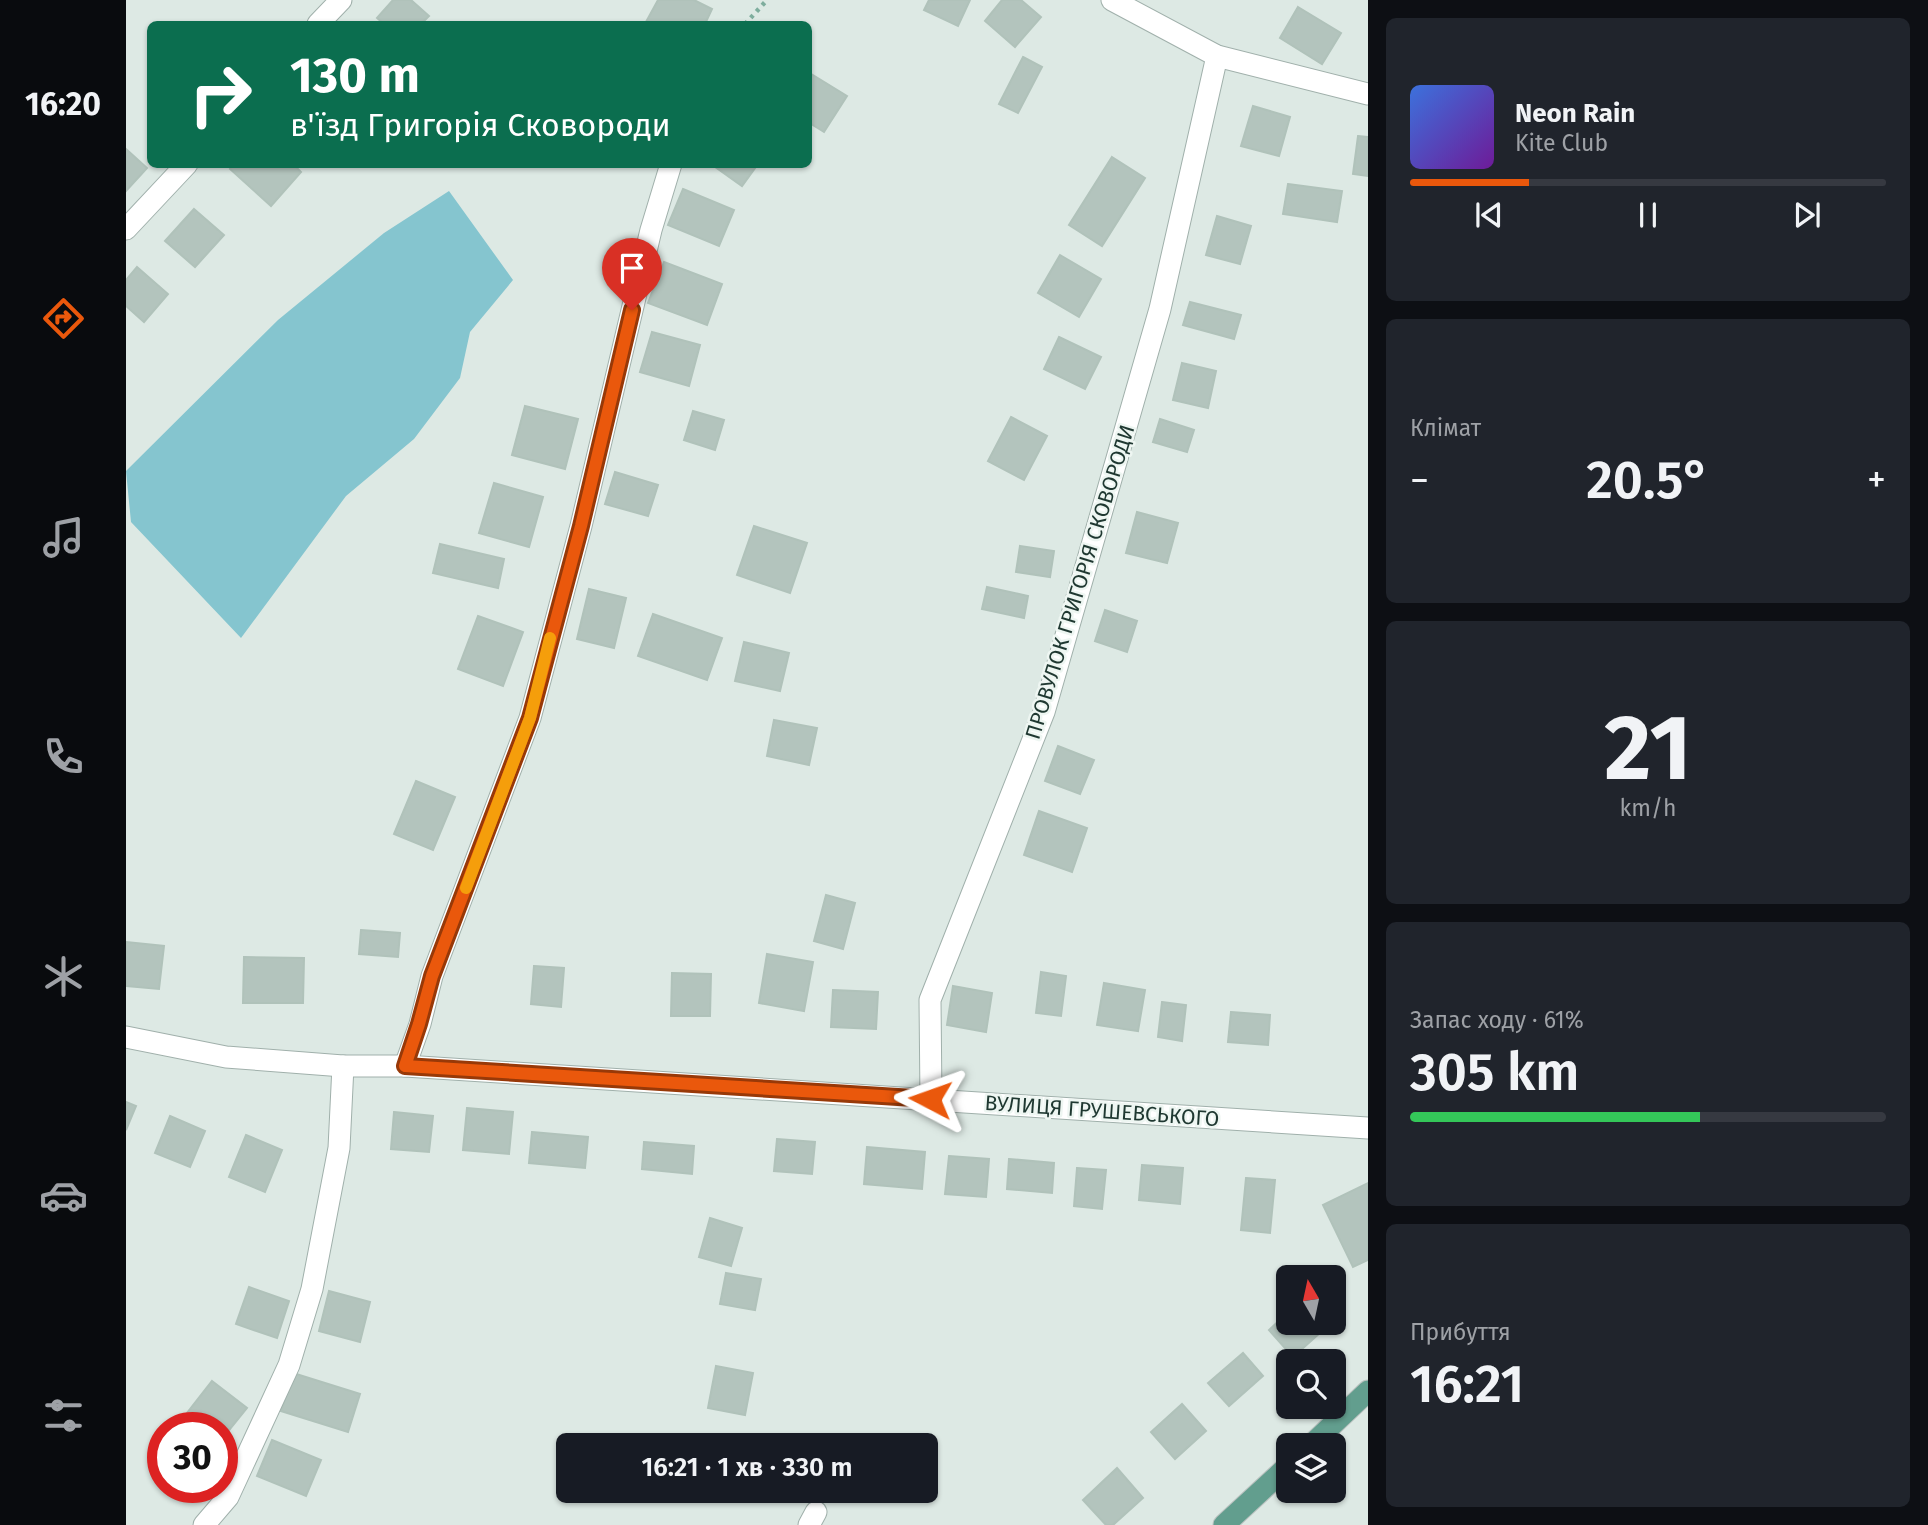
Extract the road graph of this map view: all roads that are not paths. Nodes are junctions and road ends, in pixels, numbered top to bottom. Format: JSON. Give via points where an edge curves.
{"nodes":[{"id":1,"x":341,"y":0,"type":"edge"},
{"id":2,"x":1112,"y":0,"type":"edge"},
{"id":3,"x":321,"y":21,"type":"edge"},
{"id":4,"x":1217,"y":56,"type":"junction"},
{"id":5,"x":1368,"y":94,"type":"edge"},
{"id":6,"x":183,"y":168,"type":"edge"},
{"id":7,"x":670,"y":168,"type":"edge"},
{"id":8,"x":126,"y":229,"type":"edge"},
{"id":9,"x":126,"y":1037,"type":"edge"},
{"id":10,"x":343,"y":1066,"type":"junction"},
{"id":11,"x":405,"y":1066,"type":"junction"},
{"id":12,"x":930,"y":1099,"type":"junction"},
{"id":13,"x":1368,"y":1128,"type":"edge"},
{"id":14,"x":1368,"y":1391,"type":"edge"},
{"id":15,"x":1324,"y":1433,"type":"edge"},
{"id":16,"x":1276,"y":1476,"type":"edge"},
{"id":17,"x":204,"y":1525,"type":"edge"},
{"id":18,"x":1224,"y":1525,"type":"edge"}],
"edges":[{"from":1,"to":3,"type":"street"},
{"from":2,"to":4,"type":"street"},
{"from":4,"to":5,"type":"street"},
{"from":4,"to":12,"type":"street","name":"ПРОВУЛОК ГРИГОРІЯ СКОВОРОДИ","via":[[1160,309],[1044,712],[930,1000]]},
{"from":6,"to":8,"type":"street"},
{"from":7,"to":11,"type":"street","via":[[530,718],[432,976]]},
{"from":9,"to":10,"type":"street","name":"ВУЛИЦЯ ГРУШЕВСЬКОГО","via":[[226,1057]]},
{"from":10,"to":11,"type":"street","name":"ВУЛИЦЯ ГРУШЕВСЬКОГО"},
{"from":10,"to":17,"type":"street","via":[[339,1148],[312,1289],[289,1366],[228,1497]]},
{"from":11,"to":12,"type":"street","name":"ВУЛИЦЯ ГРУШЕВСЬКОГО"},
{"from":12,"to":13,"type":"street","name":"ВУЛИЦЯ ГРУШЕВСЬКОГО"},
{"from":14,"to":15,"type":"main road"},
{"from":16,"to":18,"type":"main road"}]}
